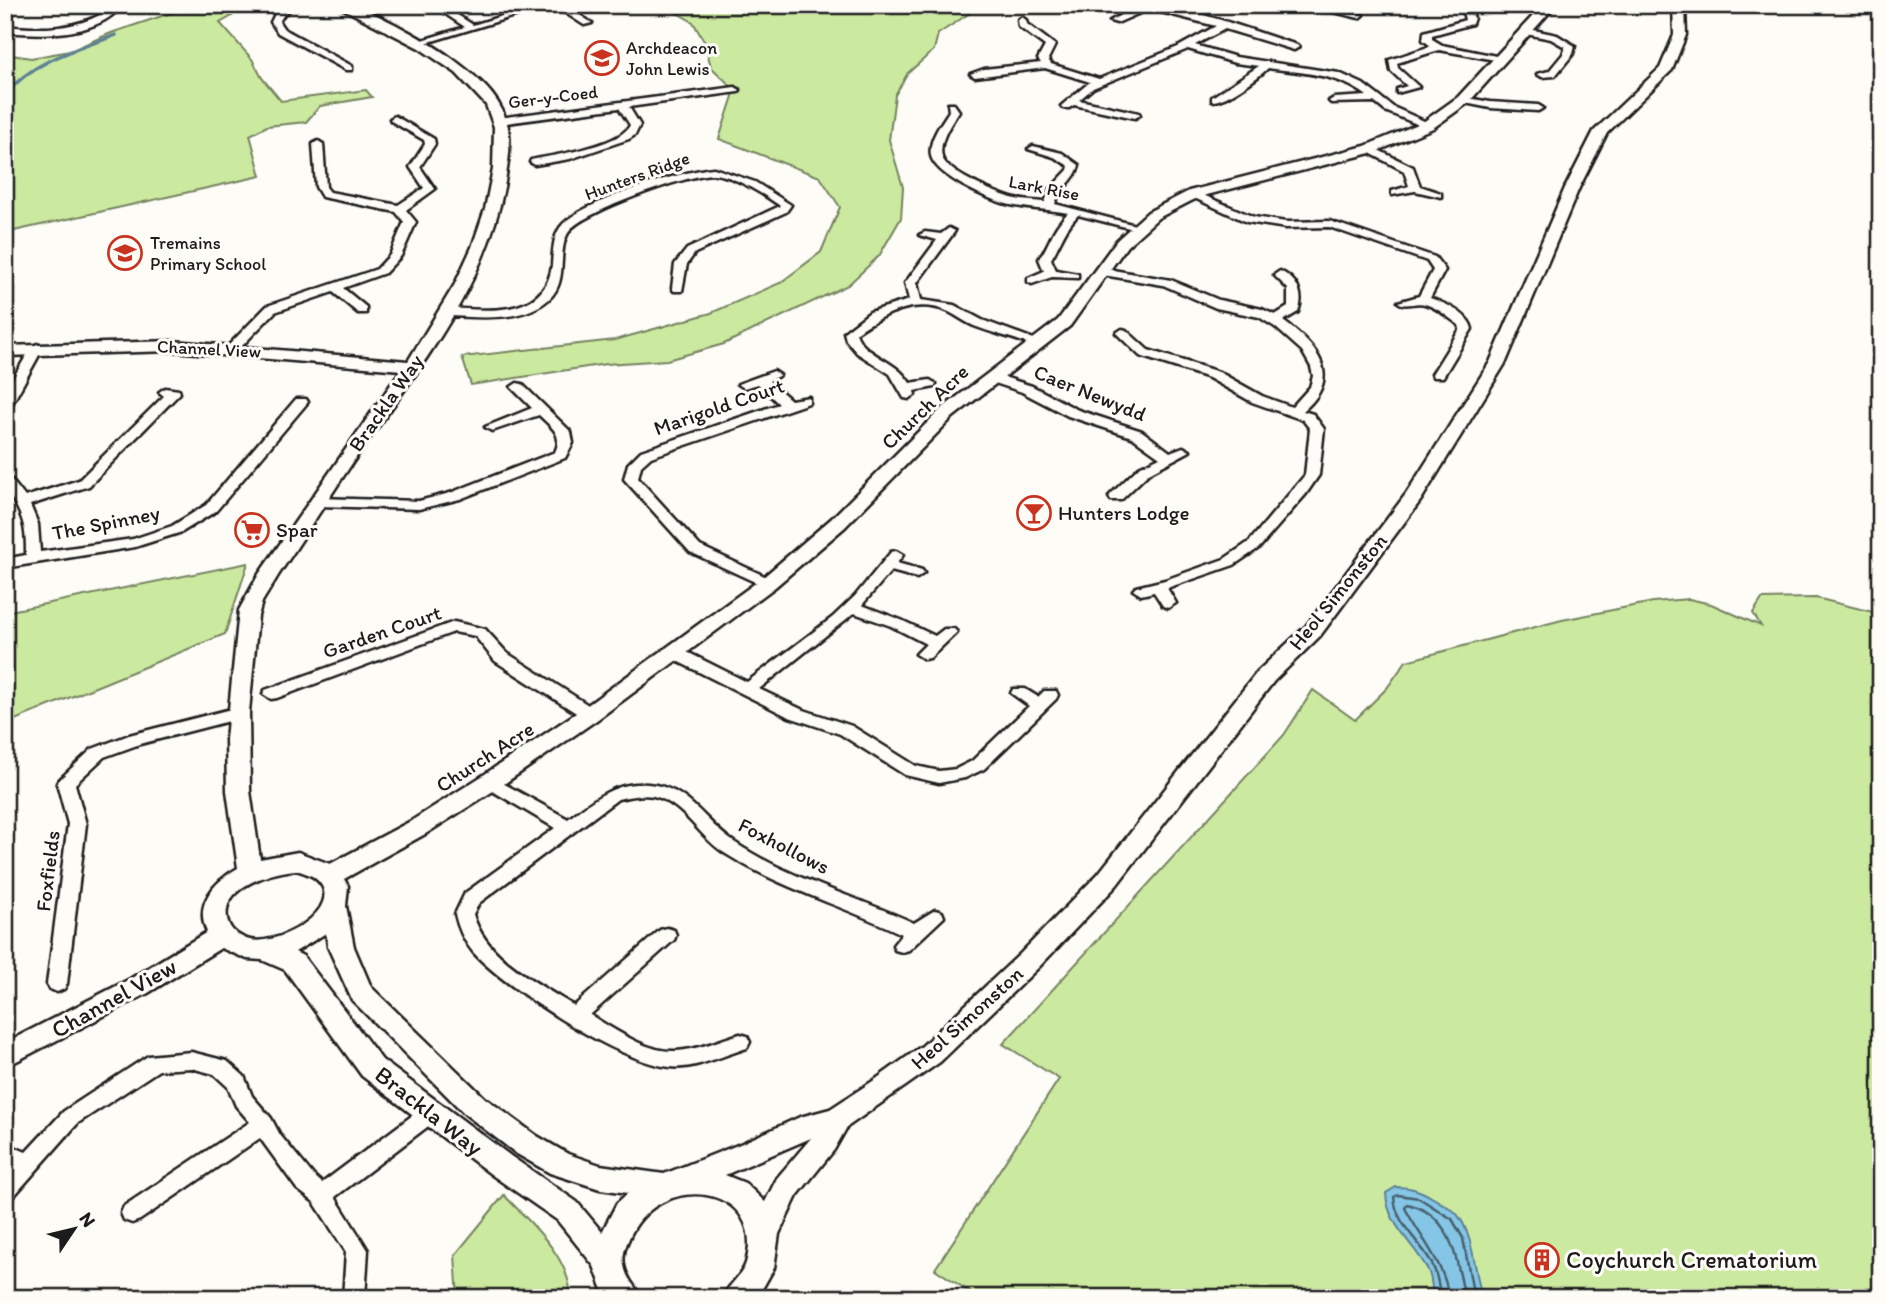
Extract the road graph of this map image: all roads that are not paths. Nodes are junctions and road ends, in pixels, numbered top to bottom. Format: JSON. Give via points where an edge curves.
{"nodes":[{"id":1,"x":98,"y":5,"type":"edge"},
{"id":2,"x":293,"y":5,"type":"edge"},
{"id":3,"x":342,"y":5,"type":"edge"},
{"id":4,"x":436,"y":5,"type":"edge"},
{"id":5,"x":547,"y":5,"type":"edge"},
{"id":6,"x":557,"y":5,"type":"edge"},
{"id":7,"x":1308,"y":5,"type":"edge"},
{"id":8,"x":1478,"y":5,"type":"edge"},
{"id":9,"x":1490,"y":5,"type":"edge"},
{"id":10,"x":1550,"y":5,"type":"edge"},
{"id":11,"x":1145,"y":6,"type":"edge"},
{"id":12,"x":1496,"y":6,"type":"edge"},
{"id":13,"x":1676,"y":7,"type":"edge"},
{"id":14,"x":1359,"y":15,"type":"dead end"},
{"id":15,"x":1115,"y":18,"type":"dead end"},
{"id":16,"x":587,"y":23,"type":"dead end"},
{"id":17,"x":1019,"y":23,"type":"dead end"},
{"id":18,"x":1225,"y":25,"type":"junction"},
{"id":19,"x":472,"y":28,"type":"junction"},
{"id":20,"x":5,"y":29,"type":"edge"},
{"id":21,"x":48,"y":30,"type":"junction"},
{"id":22,"x":1524,"y":31,"type":"junction"},
{"id":23,"x":43,"y":40,"type":"dead end"},
{"id":24,"x":1306,"y":41,"type":"dead end"},
{"id":25,"x":418,"y":44,"type":"junction"},
{"id":26,"x":1187,"y":46,"type":"junction"},
{"id":27,"x":1439,"y":47,"type":"junction"},
{"id":28,"x":1498,"y":59,"type":"junction"},
{"id":29,"x":1047,"y":65,"type":"junction"},
{"id":30,"x":1265,"y":65,"type":"junction"},
{"id":31,"x":349,"y":68,"type":"dead end"},
{"id":32,"x":975,"y":74,"type":"dead end"},
{"id":33,"x":1567,"y":75,"type":"dead end"},
{"id":34,"x":1099,"y":82,"type":"junction"},
{"id":35,"x":736,"y":90,"type":"dead end"},
{"id":36,"x":1400,"y":91,"type":"dead end"},
{"id":37,"x":1376,"y":99,"type":"junction"},
{"id":38,"x":1236,"y":100,"type":"dead end"},
{"id":39,"x":1333,"y":100,"type":"dead end"},
{"id":40,"x":1463,"y":100,"type":"junction"},
{"id":41,"x":623,"y":106,"type":"junction"},
{"id":42,"x":951,"y":106,"type":"dead end"},
{"id":43,"x":1538,"y":108,"type":"dead end"},
{"id":44,"x":1135,"y":115,"type":"dead end"},
{"id":45,"x":395,"y":119,"type":"dead end"},
{"id":46,"x":499,"y":121,"type":"junction"},
{"id":47,"x":1428,"y":125,"type":"junction"},
{"id":48,"x":1065,"y":143,"type":"dead end"},
{"id":49,"x":318,"y":144,"type":"dead end"},
{"id":50,"x":1033,"y":149,"type":"dead end"},
{"id":51,"x":1370,"y":149,"type":"junction"},
{"id":52,"x":1050,"y":152,"type":"junction"},
{"id":53,"x":535,"y":162,"type":"dead end"},
{"id":54,"x":1415,"y":188,"type":"junction"},
{"id":55,"x":1396,"y":193,"type":"dead end"},
{"id":56,"x":1194,"y":194,"type":"junction"},
{"id":57,"x":1437,"y":195,"type":"dead end"},
{"id":58,"x":1049,"y":206,"type":"junction"},
{"id":59,"x":400,"y":208,"type":"junction"},
{"id":60,"x":1076,"y":211,"type":"junction"},
{"id":61,"x":1137,"y":227,"type":"junction"},
{"id":62,"x":925,"y":235,"type":"dead end"},
{"id":63,"x":1101,"y":272,"type":"junction"},
{"id":64,"x":1051,"y":273,"type":"junction"},
{"id":65,"x":1280,"y":275,"type":"dead end"},
{"id":66,"x":1074,"y":276,"type":"dead end"},
{"id":67,"x":1032,"y":280,"type":"dead end"},
{"id":68,"x":334,"y":286,"type":"junction"},
{"id":69,"x":678,"y":288,"type":"dead end"},
{"id":70,"x":1423,"y":299,"type":"junction"},
{"id":71,"x":1404,"y":302,"type":"dead end"},
{"id":72,"x":916,"y":303,"type":"junction"},
{"id":73,"x":362,"y":310,"type":"dead end"},
{"id":74,"x":446,"y":312,"type":"junction"},
{"id":75,"x":1275,"y":320,"type":"junction"},
{"id":76,"x":1122,"y":333,"type":"dead end"},
{"id":77,"x":1036,"y":342,"type":"junction"},
{"id":78,"x":37,"y":348,"type":"junction"},
{"id":79,"x":232,"y":349,"type":"junction"},
{"id":80,"x":5,"y":351,"type":"edge"},
{"id":81,"x":1144,"y":353,"type":"junction"},
{"id":82,"x":1128,"y":359,"type":"dead end"},
{"id":83,"x":413,"y":366,"type":"junction"},
{"id":84,"x":1438,"y":374,"type":"dead end"},
{"id":85,"x":991,"y":377,"type":"junction"},
{"id":86,"x":744,"y":384,"type":"dead end"},
{"id":87,"x":930,"y":384,"type":"dead end"},
{"id":88,"x":517,"y":387,"type":"dead end"},
{"id":89,"x":165,"y":392,"type":"dead end"},
{"id":90,"x":804,"y":400,"type":"dead end"},
{"id":91,"x":301,"y":402,"type":"dead end"},
{"id":92,"x":5,"y":404,"type":"edge"},
{"id":93,"x":788,"y":405,"type":"junction"},
{"id":94,"x":540,"y":410,"type":"junction"},
{"id":95,"x":1295,"y":411,"type":"junction"},
{"id":96,"x":492,"y":427,"type":"dead end"},
{"id":97,"x":1183,"y":451,"type":"dead end"},
{"id":98,"x":1168,"y":457,"type":"junction"},
{"id":99,"x":5,"y":481,"type":"edge"},
{"id":100,"x":1116,"y":497,"type":"dead end"},
{"id":101,"x":24,"y":502,"type":"junction"},
{"id":102,"x":318,"y":502,"type":"junction"},
{"id":103,"x":33,"y":558,"type":"junction"},
{"id":104,"x":5,"y":564,"type":"edge"},
{"id":105,"x":917,"y":573,"type":"dead end"},
{"id":106,"x":768,"y":583,"type":"junction"},
{"id":107,"x":1158,"y":586,"type":"junction"},
{"id":108,"x":1141,"y":590,"type":"dead end"},
{"id":109,"x":1168,"y":603,"type":"dead end"},
{"id":110,"x":852,"y":607,"type":"junction"},
{"id":111,"x":675,"y":653,"type":"junction"},
{"id":112,"x":924,"y":654,"type":"dead end"},
{"id":113,"x":279,"y":672,"type":"dead end"},
{"id":114,"x":288,"y":688,"type":"junction"},
{"id":115,"x":747,"y":690,"type":"junction"},
{"id":116,"x":1019,"y":693,"type":"dead end"},
{"id":117,"x":271,"y":694,"type":"dead end"},
{"id":118,"x":235,"y":714,"type":"junction"},
{"id":119,"x":590,"y":715,"type":"junction"},
{"id":120,"x":490,"y":782,"type":"junction"},
{"id":121,"x":568,"y":827,"type":"junction"},
{"id":122,"x":251,"y":872,"type":"junction"},
{"id":123,"x":329,"y":876,"type":"junction"},
{"id":124,"x":335,"y":909,"type":"junction"},
{"id":125,"x":935,"y":917,"type":"dead end"},
{"id":126,"x":667,"y":935,"type":"dead end"},
{"id":127,"x":220,"y":936,"type":"junction"},
{"id":128,"x":267,"y":951,"type":"junction"},
{"id":129,"x":57,"y":984,"type":"dead end"},
{"id":130,"x":576,"y":1016,"type":"junction"},
{"id":131,"x":740,"y":1042,"type":"dead end"},
{"id":132,"x":5,"y":1056,"type":"edge"},
{"id":133,"x":432,"y":1112,"type":"junction"},
{"id":134,"x":837,"y":1119,"type":"junction"},
{"id":135,"x":264,"y":1124,"type":"junction"},
{"id":136,"x":5,"y":1152,"type":"edge"},
{"id":137,"x":30,"y":1163,"type":"junction"},
{"id":138,"x":669,"y":1183,"type":"junction"},
{"id":139,"x":5,"y":1190,"type":"edge"},
{"id":140,"x":322,"y":1195,"type":"junction"},
{"id":141,"x":132,"y":1213,"type":"dead end"},
{"id":142,"x":764,"y":1234,"type":"junction"},
{"id":143,"x":606,"y":1258,"type":"junction"},
{"id":144,"x":620,"y":1296,"type":"edge"},
{"id":145,"x":354,"y":1298,"type":"edge"},
{"id":146,"x":737,"y":1298,"type":"edge"}],
"edges":[{"from":1,"to":21,"type":"street","via":[[111,12],[78,26]]},
{"from":2,"to":31,"type":"street","via":[[280,12],[275,22],[281,31]]},
{"from":3,"to":25,"type":"street","name":"Brackla Way"},
{"from":4,"to":19,"type":"street"},
{"from":5,"to":19,"type":"street"},
{"from":6,"to":16,"type":"street"},
{"from":7,"to":14,"type":"street","via":[[1341,18]]},
{"from":8,"to":27,"type":"street","via":[[1467,12],[1469,22],[1427,34]]},
{"from":9,"to":12,"type":"street"},
{"from":10,"to":22,"type":"street","name":"Church Acre"},
{"from":11,"to":15,"type":"street"},
{"from":11,"to":18,"type":"street"},
{"from":13,"to":134,"type":"street","name":"Heol Simonston","via":[[1680,35],[1666,70],[1601,131],[1498,362],[1413,496],[1313,631],[1250,695],[1107,880],[1030,960],[931,1054]]},
{"from":17,"to":29,"type":"street","via":[[1050,46],[1043,59]]},
{"from":18,"to":24,"type":"street","via":[[1292,48]]},
{"from":18,"to":26,"type":"street"},
{"from":19,"to":25,"type":"street"},
{"from":20,"to":21,"type":"street"},
{"from":21,"to":23,"type":"street"},
{"from":22,"to":28,"type":"street","name":"Church Acre"},
{"from":22,"to":33,"type":"street","via":[[1554,37],[1570,46],[1568,54],[1547,74]]},
{"from":25,"to":46,"type":"street","name":"Brackla Way","via":[[467,77],[492,104]]},
{"from":26,"to":30,"type":"street"},
{"from":26,"to":34,"type":"street"},
{"from":27,"to":28,"type":"street"},
{"from":27,"to":36,"type":"street","via":[[1392,62],[1394,69],[1418,88]]},
{"from":28,"to":40,"type":"street","name":"Church Acre"},
{"from":29,"to":32,"type":"street","via":[[1024,71],[987,66]]},
{"from":29,"to":34,"type":"street"},
{"from":30,"to":37,"type":"street","via":[[1336,75]]},
{"from":30,"to":38,"type":"street","via":[[1218,97]]},
{"from":34,"to":44,"type":"street","via":[[1069,103],[1118,116]]},
{"from":35,"to":41,"type":"street","name":"Ger-y-Coed"},
{"from":37,"to":39,"type":"street"},
{"from":37,"to":47,"type":"street"},
{"from":40,"to":43,"type":"street","via":[[1525,111]]},
{"from":40,"to":47,"type":"street","name":"Church Acre"},
{"from":41,"to":46,"type":"street","name":"Ger-y-Coed"},
{"from":41,"to":53,"type":"street","via":[[635,125],[625,138]]},
{"from":42,"to":58,"type":"street","name":"Lark Rise","via":[[954,111],[936,158],[946,172],[1006,200]]},
{"from":45,"to":59,"type":"street","via":[[430,144],[415,167],[430,189]]},
{"from":46,"to":74,"type":"street","name":"Brackla Way","via":[[504,137],[494,211],[482,246]]},
{"from":47,"to":51,"type":"street","name":"Church Acre"},
{"from":48,"to":52,"type":"street"},
{"from":49,"to":59,"type":"street","via":[[321,187],[326,195]]},
{"from":50,"to":52,"type":"street"},
{"from":51,"to":54,"type":"street","via":[[1409,169]]},
{"from":51,"to":56,"type":"street","name":"Church Acre"},
{"from":52,"to":58,"type":"street","via":[[1074,165],[1054,191]]},
{"from":54,"to":55,"type":"street"},
{"from":54,"to":57,"type":"street"},
{"from":56,"to":61,"type":"street","name":"Church Acre"},
{"from":56,"to":70,"type":"street","via":[[1251,220],[1330,224],[1419,253],[1439,270]]},
{"from":58,"to":60,"type":"street","name":"Lark Rise"},
{"from":59,"to":68,"type":"street","via":[[410,222],[395,257],[381,271]]},
{"from":60,"to":61,"type":"street","name":"Lark Rise"},
{"from":60,"to":64,"type":"street","via":[[1058,229],[1055,244],[1047,252]]},
{"from":61,"to":63,"type":"street","name":"Church Acre"},
{"from":62,"to":72,"type":"street","via":[[947,234],[911,282]]},
{"from":63,"to":75,"type":"street","via":[[1173,284],[1213,303]]},
{"from":63,"to":77,"type":"street","name":"Church Acre","via":[[1064,323]]},
{"from":64,"to":66,"type":"street"},
{"from":64,"to":67,"type":"street"},
{"from":65,"to":75,"type":"street","via":[[1300,287],[1294,309]]},
{"from":68,"to":73,"type":"street"},
{"from":68,"to":79,"type":"street","via":[[271,309]]},
{"from":69,"to":74,"type":"street","name":"Hunters Ridge","via":[[681,264],[691,251],[786,205],[720,172],[699,172],[589,211],[568,223],[551,288],[533,304],[507,313]]},
{"from":70,"to":71,"type":"street"},
{"from":70,"to":84,"type":"street","via":[[1465,323]]},
{"from":72,"to":77,"type":"street","via":[[950,309]]},
{"from":72,"to":87,"type":"street","via":[[874,315],[850,332],[851,341],[892,369],[908,391]]},
{"from":74,"to":83,"type":"street","name":"Brackla Way"},
{"from":75,"to":95,"type":"street","via":[[1313,358],[1319,376],[1312,395]]},
{"from":76,"to":81,"type":"street"},
{"from":77,"to":85,"type":"street","name":"Church Acre"},
{"from":78,"to":79,"type":"street","name":"Channel View"},
{"from":78,"to":80,"type":"street","name":"Channel View"},
{"from":78,"to":92,"type":"street"},
{"from":79,"to":83,"type":"street","name":"Channel View"},
{"from":81,"to":82,"type":"street"},
{"from":81,"to":95,"type":"street","via":[[1214,375],[1257,399]]},
{"from":83,"to":102,"type":"street","name":"Brackla Way"},
{"from":85,"to":98,"type":"street","name":"Caer Newydd","via":[[1073,413],[1137,434]]},
{"from":85,"to":106,"type":"street","name":"Church Acre"},
{"from":86,"to":93,"type":"street","via":[[767,377]]},
{"from":88,"to":94,"type":"street"},
{"from":89,"to":101,"type":"street","via":[[174,393],[84,483]]},
{"from":90,"to":93,"type":"street","name":"Marigold Court"},
{"from":91,"to":103,"type":"street","name":"The Spinney","via":[[211,508],[177,530],[135,542]]},
{"from":93,"to":106,"type":"street","name":"Marigold Court","via":[[646,454],[631,471],[631,479],[695,549]]},
{"from":94,"to":96,"type":"street"},
{"from":94,"to":102,"type":"street","via":[[564,432],[566,443],[560,455],[540,465],[419,505]]},
{"from":95,"to":107,"type":"street","via":[[1308,417],[1317,429],[1312,475],[1301,491],[1246,552]]},
{"from":97,"to":98,"type":"street"},
{"from":98,"to":100,"type":"street","via":[[1134,477]]},
{"from":99,"to":101,"type":"street","name":"The Spinney"},
{"from":101,"to":103,"type":"street","name":"The Spinney","via":[[33,533]]},
{"from":102,"to":118,"type":"street","name":"Brackla Way","via":[[249,608]]},
{"from":103,"to":104,"type":"street"},
{"from":105,"to":110,"type":"street","via":[[892,560]]},
{"from":106,"to":111,"type":"street","name":"Church Acre"},
{"from":107,"to":108,"type":"street"},
{"from":107,"to":109,"type":"street"},
{"from":110,"to":112,"type":"street","via":[[943,637]]},
{"from":110,"to":115,"type":"street"},
{"from":111,"to":115,"type":"street"},
{"from":111,"to":119,"type":"street","name":"Church Acre"},
{"from":113,"to":114,"type":"street"},
{"from":114,"to":117,"type":"street","name":"Garden Court"},
{"from":114,"to":119,"type":"street","name":"Garden Court","via":[[439,631],[468,628],[480,632],[501,657]]},
{"from":115,"to":116,"type":"street","via":[[846,730],[911,771],[939,777],[978,765],[1045,700]]},
{"from":118,"to":122,"type":"street","name":"Brackla Way","via":[[242,822]]},
{"from":118,"to":129,"type":"street","name":"Foxfields","via":[[98,753],[66,783],[77,824]]},
{"from":119,"to":120,"type":"street","name":"Church Acre"},
{"from":120,"to":121,"type":"street"},
{"from":120,"to":123,"type":"street","name":"Church Acre"},
{"from":121,"to":125,"type":"street","name":"Foxhollows","via":[[612,795],[634,788],[652,789],[672,796],[729,847],[873,911],[909,939]]},
{"from":121,"to":130,"type":"street","name":"Foxhollows","via":[[472,898],[464,914],[468,931],[481,949]]},
{"from":122,"to":123,"type":"street","via":[[277,862],[298,861]]},
{"from":122,"to":127,"type":"street","via":[[230,884],[218,900],[212,918]]},
{"from":123,"to":124,"type":"street","via":[[338,894]]},
{"from":124,"to":128,"type":"street","via":[[321,927]]},
{"from":124,"to":138,"type":"street","name":"Brackla Way","via":[[341,947],[361,993],[475,1106],[560,1164],[600,1177]]},
{"from":126,"to":130,"type":"street"},
{"from":127,"to":128,"type":"street","via":[[234,946]]},
{"from":127,"to":132,"type":"street","name":"Channel View","via":[[158,975]]},
{"from":128,"to":133,"type":"street","name":"Brackla Way","via":[[294,963],[372,1068]]},
{"from":130,"to":131,"type":"street","name":"Foxhollows","via":[[645,1054],[670,1060]]},
{"from":133,"to":140,"type":"street"},
{"from":133,"to":143,"type":"street","name":"Brackla Way","via":[[567,1211]]},
{"from":134,"to":138,"type":"street","name":"Heol Simonston","via":[[810,1125]]},
{"from":134,"to":142,"type":"street","name":"Heol Simonston","via":[[787,1187]]},
{"from":135,"to":137,"type":"street","via":[[243,1100],[237,1082],[220,1067],[191,1060],[155,1062],[71,1117]]},
{"from":135,"to":140,"type":"street","via":[[305,1182]]},
{"from":135,"to":141,"type":"street"},
{"from":136,"to":137,"type":"street"},
{"from":137,"to":139,"type":"street"},
{"from":138,"to":142,"type":"street","name":"Brackla Way","via":[[713,1182],[738,1193],[756,1210]]},
{"from":138,"to":143,"type":"street","via":[[633,1205],[615,1231]]},
{"from":140,"to":145,"type":"street","via":[[357,1250]]},
{"from":142,"to":146,"type":"street","name":"Heol Simonston","via":[[762,1262]]},
{"from":143,"to":144,"type":"street","name":"Brackla Way"}]}
